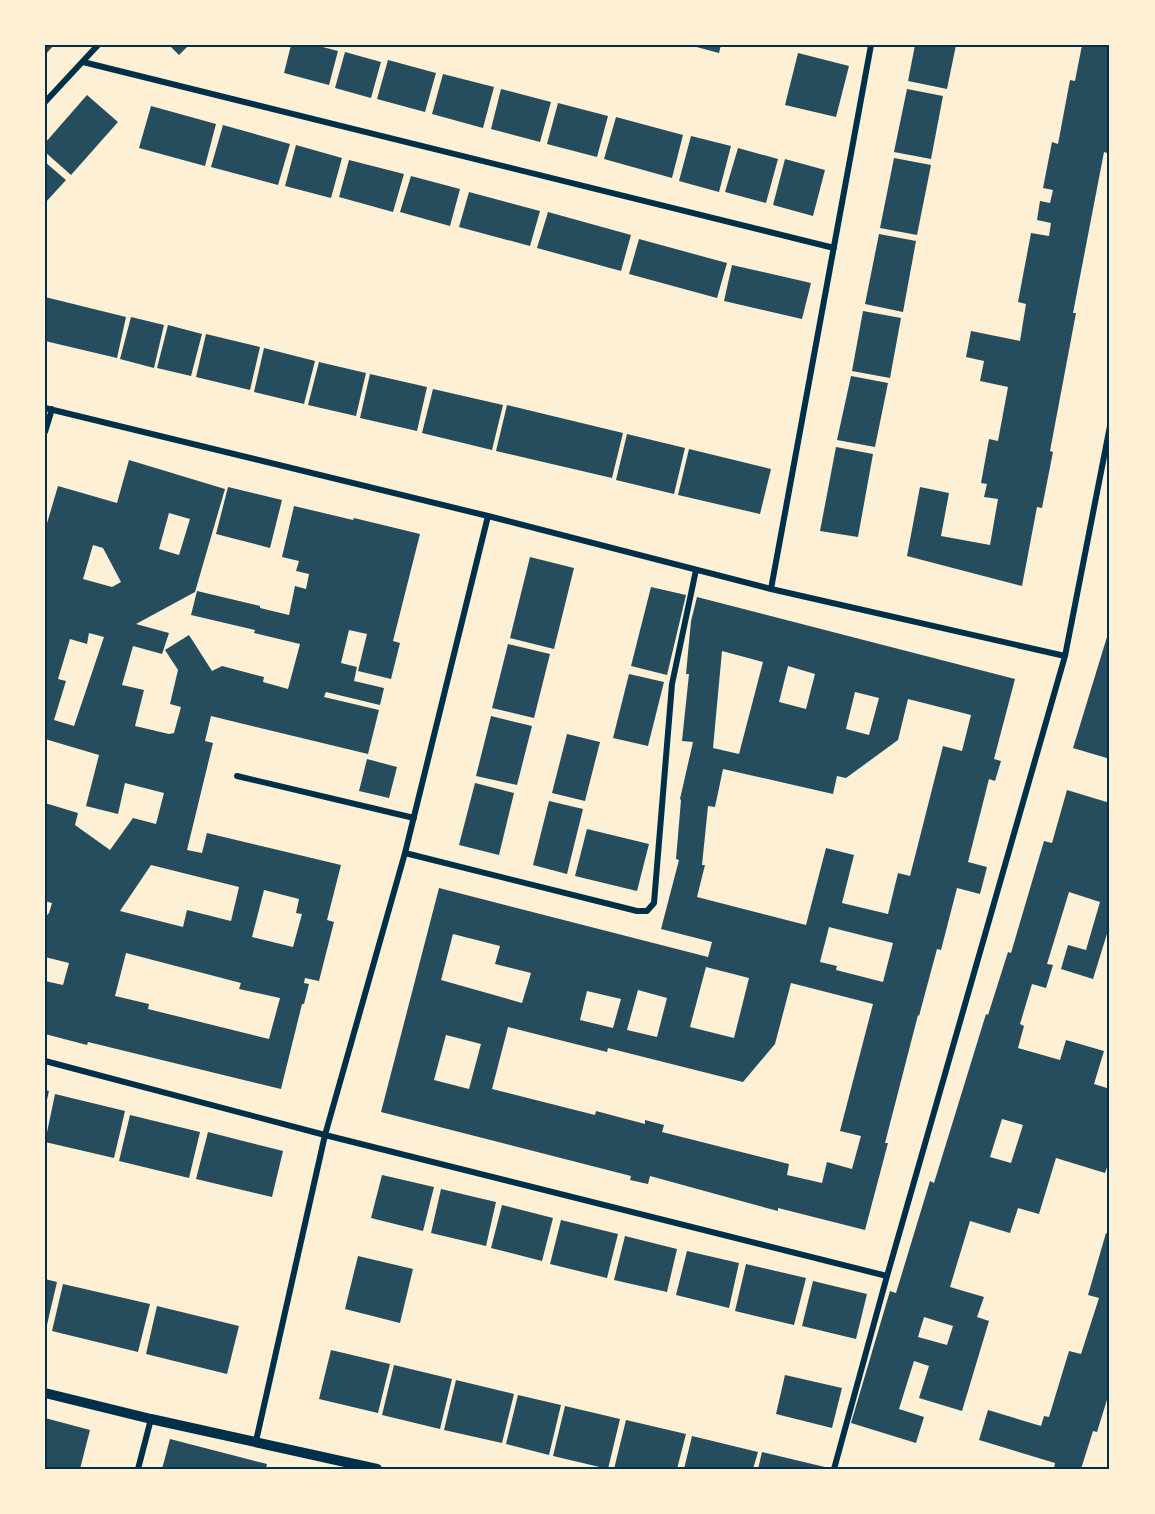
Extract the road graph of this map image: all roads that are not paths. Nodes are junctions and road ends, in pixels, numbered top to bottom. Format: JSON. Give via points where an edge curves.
{"nodes":[{"id":1,"x":98,"y":45,"type":"edge"},
{"id":2,"x":871,"y":45,"type":"edge"},
{"id":3,"x":83,"y":62,"type":"junction"},
{"id":4,"x":45,"y":102,"type":"edge"},
{"id":5,"x":834,"y":248,"type":"junction"},
{"id":6,"x":48,"y":409,"type":"edge"},
{"id":7,"x":1110,"y":426,"type":"edge"},
{"id":8,"x":45,"y":432,"type":"edge"},
{"id":9,"x":489,"y":516,"type":"junction"},
{"id":10,"x":696,"y":570,"type":"junction"},
{"id":11,"x":771,"y":589,"type":"junction"},
{"id":12,"x":1065,"y":656,"type":"junction"},
{"id":13,"x":237,"y":776,"type":"dead end"},
{"id":14,"x":414,"y":818,"type":"junction"},
{"id":15,"x":405,"y":853,"type":"junction"},
{"id":16,"x":45,"y":1061,"type":"edge"},
{"id":17,"x":325,"y":1135,"type":"junction"},
{"id":18,"x":887,"y":1276,"type":"junction"},
{"id":19,"x":45,"y":1393,"type":"edge"},
{"id":20,"x":151,"y":1419,"type":"junction"},
{"id":21,"x":256,"y":1441,"type":"junction"},
{"id":22,"x":138,"y":1469,"type":"edge"},
{"id":23,"x":376,"y":1469,"type":"edge"},
{"id":24,"x":834,"y":1469,"type":"edge"}],
"edges":[{"from":1,"to":3,"type":"street"},
{"from":2,"to":5,"type":"street"},
{"from":3,"to":4,"type":"street"},
{"from":3,"to":5,"type":"street"},
{"from":5,"to":11,"type":"street"},
{"from":6,"to":8,"type":"street"},
{"from":6,"to":9,"type":"street"},
{"from":7,"to":12,"type":"street"},
{"from":9,"to":10,"type":"street"},
{"from":9,"to":14,"type":"street"},
{"from":10,"to":11,"type":"street"},
{"from":10,"to":15,"type":"street","via":[[672,684],[654,903],[647,911]]},
{"from":11,"to":12,"type":"street"},
{"from":12,"to":18,"type":"street"},
{"from":13,"to":14,"type":"street"},
{"from":14,"to":15,"type":"street"},
{"from":15,"to":17,"type":"street"},
{"from":16,"to":17,"type":"street"},
{"from":17,"to":18,"type":"street"},
{"from":17,"to":21,"type":"street"},
{"from":18,"to":24,"type":"street"},
{"from":19,"to":20,"type":"street"},
{"from":20,"to":21,"type":"street"},
{"from":20,"to":22,"type":"street"},
{"from":21,"to":23,"type":"street"}]}
